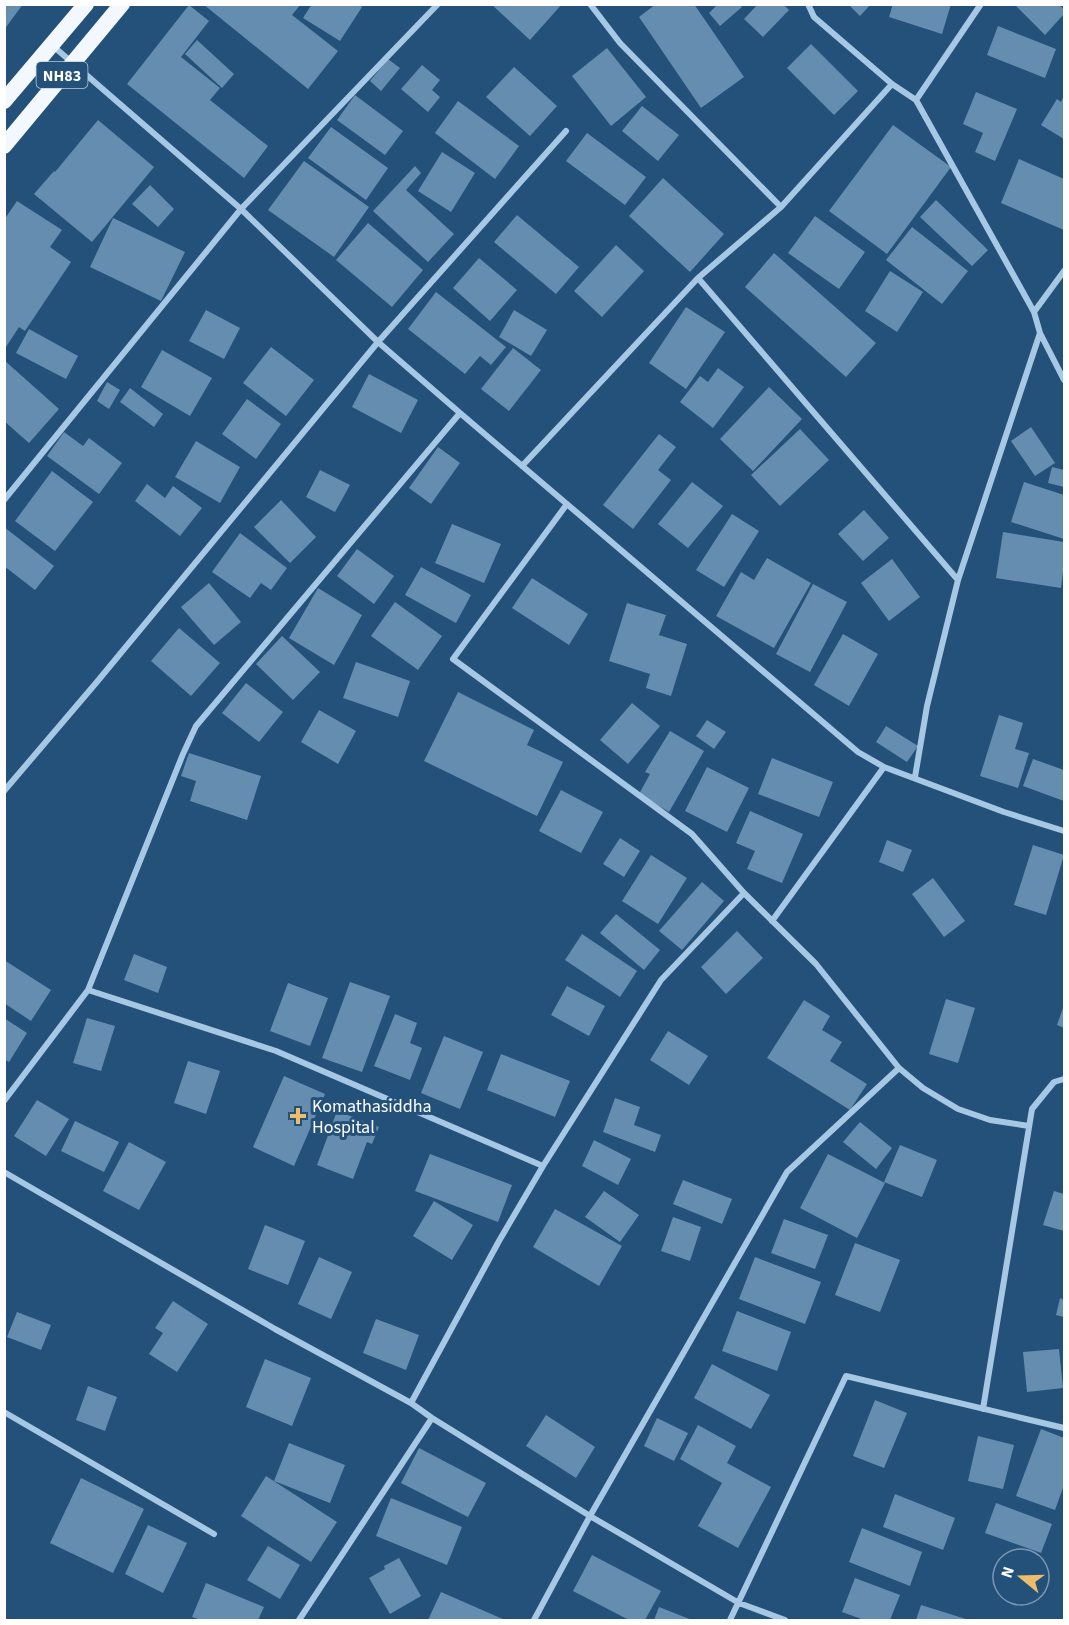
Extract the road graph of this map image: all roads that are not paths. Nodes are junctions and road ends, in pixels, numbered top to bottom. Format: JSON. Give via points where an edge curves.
{"nodes":[{"id":1,"x":86,"y":4,"type":"edge"},
{"id":2,"x":122,"y":4,"type":"edge"},
{"id":3,"x":438,"y":4,"type":"edge"},
{"id":4,"x":590,"y":4,"type":"edge"},
{"id":5,"x":808,"y":4,"type":"edge"},
{"id":6,"x":981,"y":4,"type":"edge"},
{"id":7,"x":52,"y":45,"type":"junction"},
{"id":8,"x":72,"y":63,"type":"junction"},
{"id":9,"x":892,"y":84,"type":"junction"},
{"id":10,"x":916,"y":100,"type":"junction"},
{"id":11,"x":4,"y":101,"type":"edge"},
{"id":12,"x":566,"y":131,"type":"dead end"},
{"id":13,"x":4,"y":146,"type":"edge"},
{"id":14,"x":781,"y":207,"type":"junction"},
{"id":15,"x":241,"y":209,"type":"junction"},
{"id":16,"x":1065,"y":271,"type":"edge"},
{"id":17,"x":698,"y":278,"type":"junction"},
{"id":18,"x":1034,"y":312,"type":"junction"},
{"id":19,"x":1040,"y":333,"type":"junction"},
{"id":20,"x":378,"y":342,"type":"junction"},
{"id":21,"x":1065,"y":380,"type":"edge"},
{"id":22,"x":460,"y":413,"type":"junction"},
{"id":23,"x":522,"y":466,"type":"junction"},
{"id":24,"x":4,"y":500,"type":"edge"},
{"id":25,"x":567,"y":504,"type":"junction"},
{"id":26,"x":958,"y":580,"type":"junction"},
{"id":27,"x":884,"y":767,"type":"junction"},
{"id":28,"x":915,"y":777,"type":"junction"},
{"id":29,"x":4,"y":791,"type":"edge"},
{"id":30,"x":1065,"y":831,"type":"edge"},
{"id":31,"x":744,"y":893,"type":"junction"},
{"id":32,"x":772,"y":921,"type":"junction"},
{"id":33,"x":88,"y":990,"type":"junction"},
{"id":34,"x":899,"y":1068,"type":"junction"},
{"id":35,"x":1065,"y":1079,"type":"edge"},
{"id":36,"x":4,"y":1101,"type":"edge"},
{"id":37,"x":1029,"y":1126,"type":"junction"},
{"id":38,"x":543,"y":1166,"type":"junction"},
{"id":39,"x":4,"y":1172,"type":"edge"},
{"id":40,"x":411,"y":1403,"type":"junction"},
{"id":41,"x":982,"y":1409,"type":"junction"},
{"id":42,"x":4,"y":1412,"type":"edge"},
{"id":43,"x":432,"y":1418,"type":"junction"},
{"id":44,"x":1065,"y":1428,"type":"edge"},
{"id":45,"x":590,"y":1516,"type":"junction"},
{"id":46,"x":214,"y":1534,"type":"dead end"},
{"id":47,"x":739,"y":1603,"type":"junction"},
{"id":48,"x":299,"y":1620,"type":"edge"},
{"id":49,"x":534,"y":1620,"type":"edge"},
{"id":50,"x":730,"y":1620,"type":"edge"},
{"id":51,"x":785,"y":1620,"type":"edge"}],
"edges":[{"from":1,"to":7,"type":"highway","number":"NH83"},
{"from":2,"to":8,"type":"highway","number":"NH83"},
{"from":3,"to":15,"type":"street"},
{"from":4,"to":14,"type":"street","via":[[620,43]]},
{"from":5,"to":9,"type":"street","via":[[814,17]]},
{"from":6,"to":10,"type":"street"},
{"from":7,"to":8,"type":"street"},
{"from":7,"to":11,"type":"highway","number":"NH83"},
{"from":8,"to":13,"type":"highway","number":"NH83"},
{"from":8,"to":15,"type":"street"},
{"from":9,"to":10,"type":"street"},
{"from":9,"to":14,"type":"street"},
{"from":10,"to":18,"type":"street"},
{"from":12,"to":20,"type":"street"},
{"from":14,"to":17,"type":"street"},
{"from":15,"to":20,"type":"street"},
{"from":15,"to":24,"type":"street"},
{"from":16,"to":18,"type":"street"},
{"from":17,"to":23,"type":"street"},
{"from":17,"to":26,"type":"street"},
{"from":18,"to":19,"type":"street"},
{"from":19,"to":21,"type":"street"},
{"from":19,"to":26,"type":"street"},
{"from":20,"to":22,"type":"street"},
{"from":20,"to":29,"type":"street"},
{"from":22,"to":23,"type":"street"},
{"from":22,"to":33,"type":"street","via":[[196,726]]},
{"from":23,"to":25,"type":"street"},
{"from":25,"to":27,"type":"street","via":[[858,752]]},
{"from":25,"to":31,"type":"street","via":[[453,659],[692,834]]},
{"from":26,"to":28,"type":"street","via":[[927,706]]},
{"from":27,"to":28,"type":"street"},
{"from":27,"to":32,"type":"street"},
{"from":28,"to":30,"type":"street"},
{"from":31,"to":32,"type":"street"},
{"from":31,"to":38,"type":"street","via":[[661,980]]},
{"from":32,"to":34,"type":"street","via":[[816,964]]},
{"from":33,"to":36,"type":"street"},
{"from":33,"to":38,"type":"street","via":[[276,1051]]},
{"from":34,"to":37,"type":"street","via":[[958,1110]]},
{"from":34,"to":45,"type":"street","via":[[787,1172]]},
{"from":35,"to":37,"type":"street","via":[[1054,1082],[1032,1109]]},
{"from":37,"to":41,"type":"street"},
{"from":38,"to":40,"type":"street"},
{"from":39,"to":40,"type":"street"},
{"from":40,"to":43,"type":"street"},
{"from":41,"to":44,"type":"street"},
{"from":41,"to":47,"type":"street","via":[[846,1376]]},
{"from":42,"to":46,"type":"street"},
{"from":43,"to":45,"type":"street"},
{"from":43,"to":48,"type":"street"},
{"from":45,"to":47,"type":"street"},
{"from":45,"to":49,"type":"street"},
{"from":47,"to":50,"type":"street"},
{"from":47,"to":51,"type":"street"}]}
